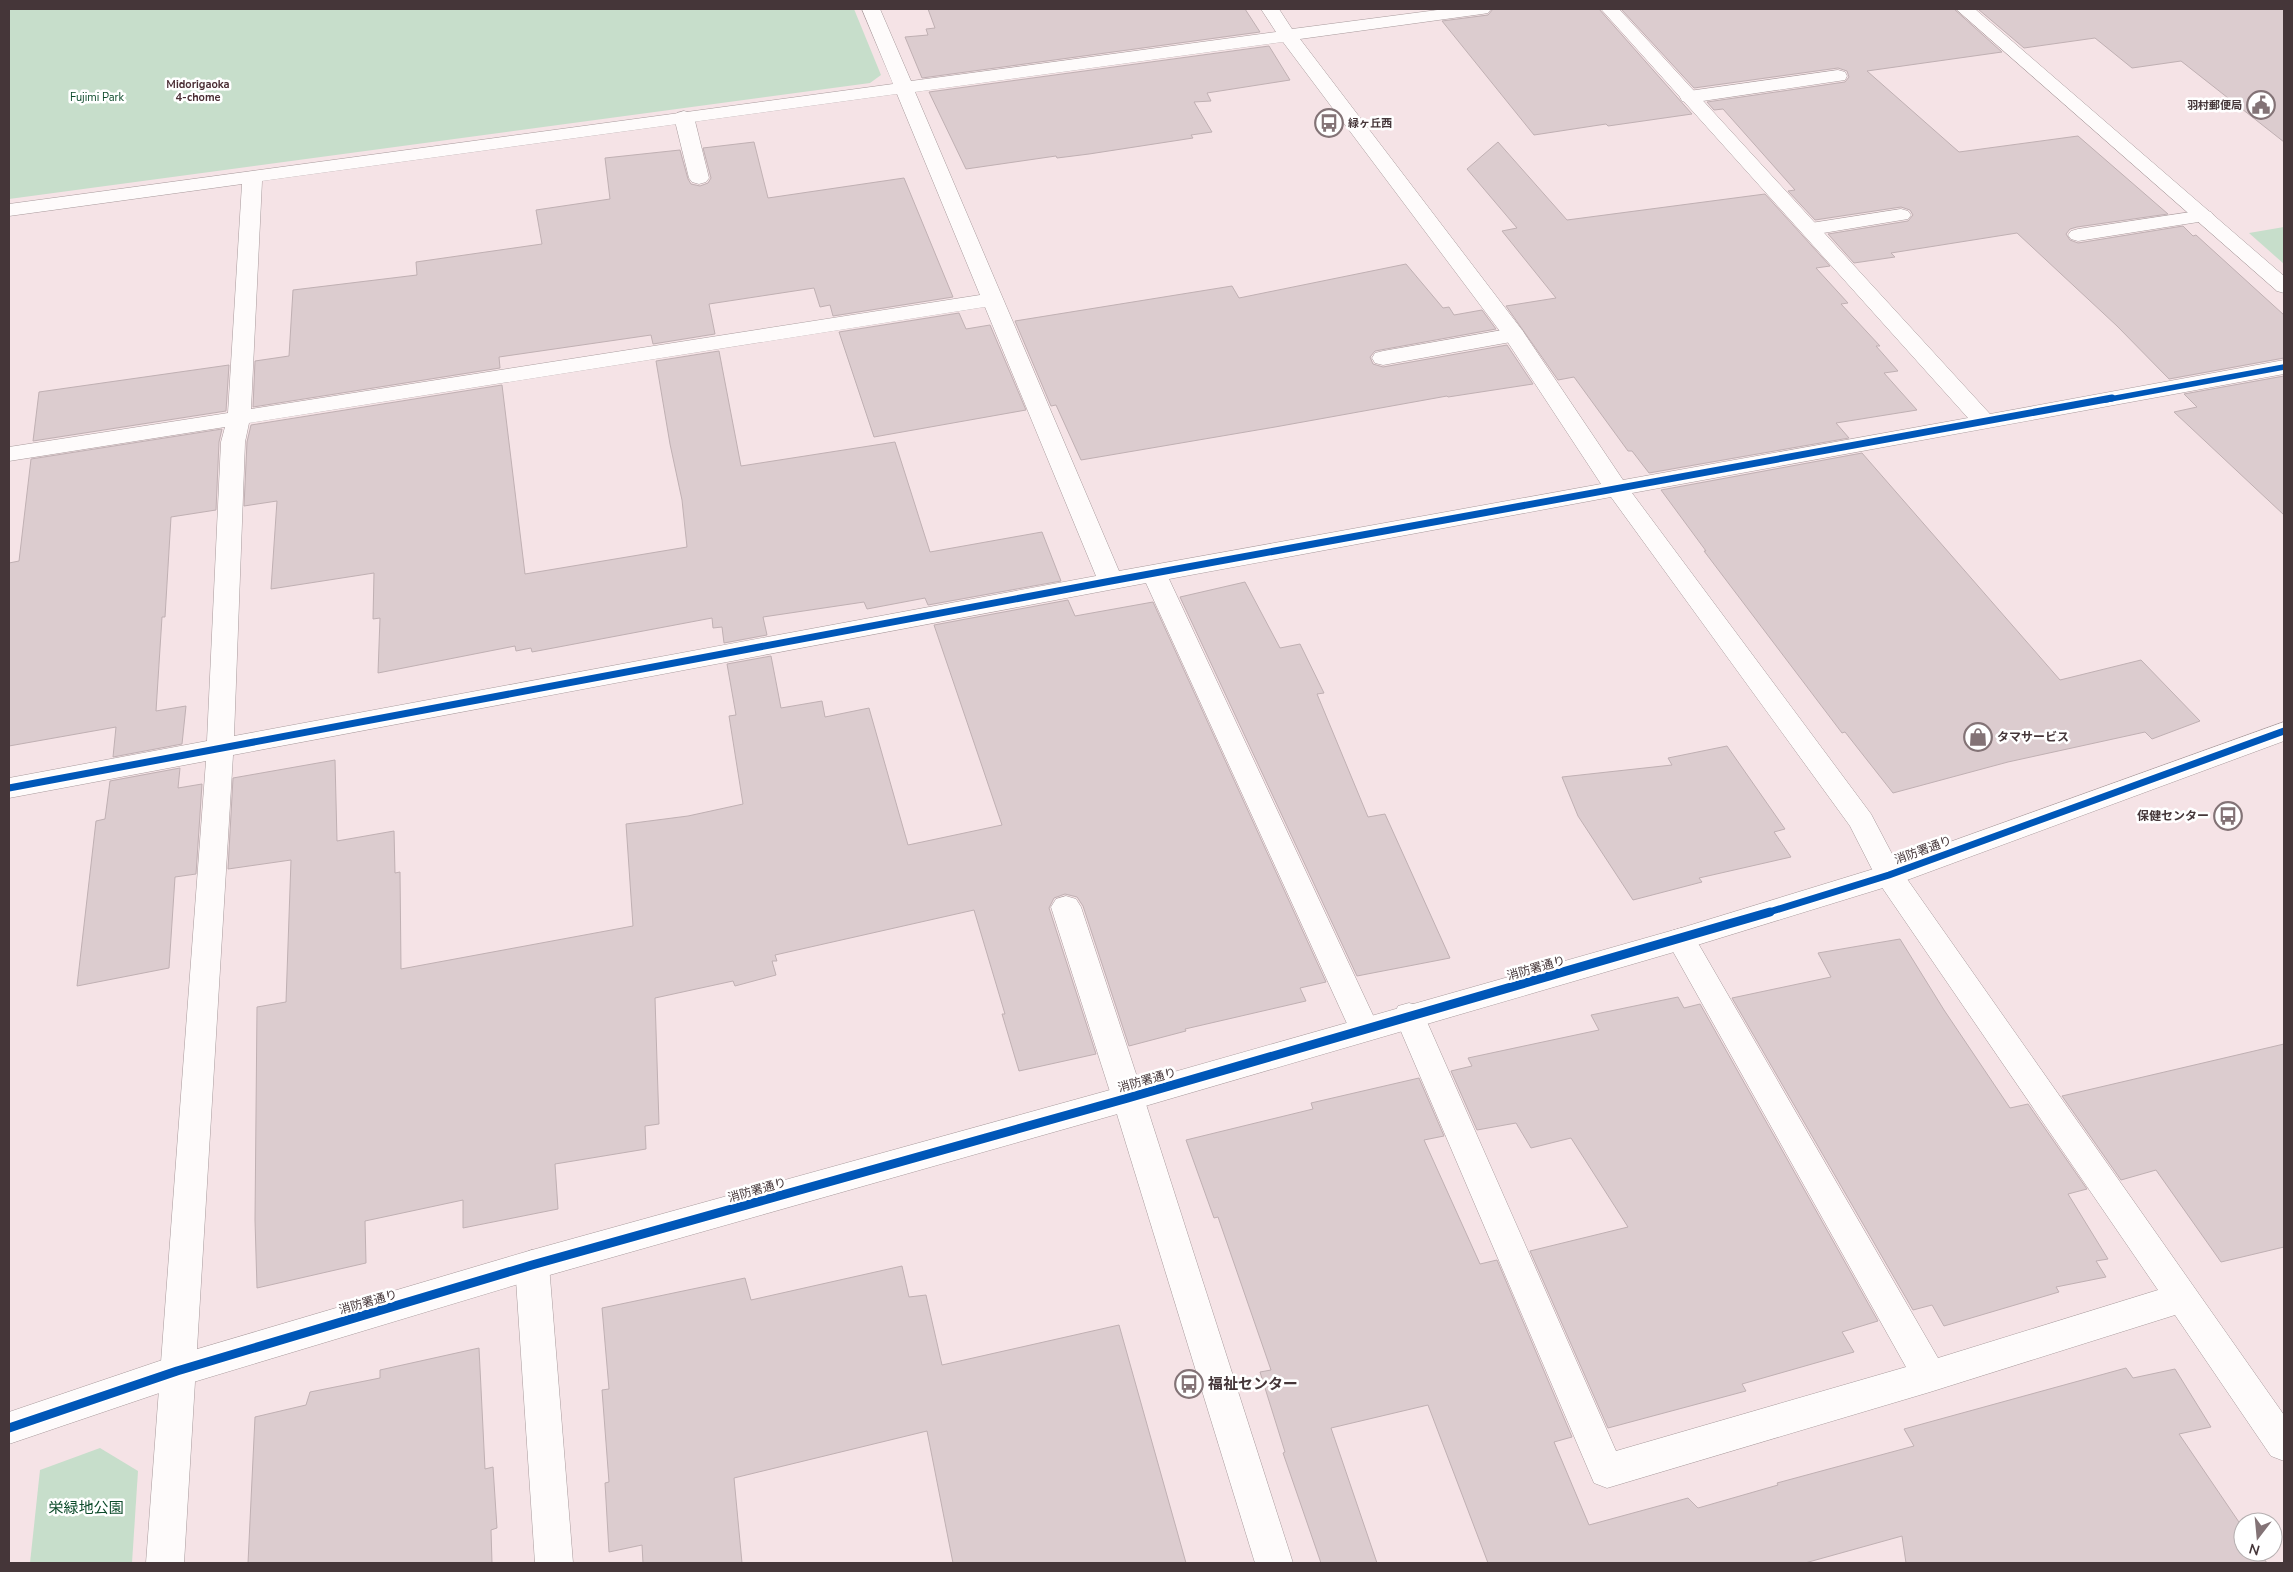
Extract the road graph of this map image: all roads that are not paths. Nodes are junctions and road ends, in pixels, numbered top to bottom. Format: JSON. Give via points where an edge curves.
{"nodes":[{"id":1,"x":871,"y":9,"type":"edge"},
{"id":2,"x":1270,"y":9,"type":"edge"},
{"id":3,"x":1482,"y":9,"type":"edge"},
{"id":4,"x":1610,"y":9,"type":"edge"},
{"id":5,"x":1965,"y":9,"type":"edge"},
{"id":6,"x":1287,"y":35,"type":"junction"},
{"id":7,"x":1838,"y":76,"type":"dead end"},
{"id":8,"x":1790,"y":83,"type":"junction"},
{"id":9,"x":904,"y":87,"type":"junction"},
{"id":10,"x":1689,"y":97,"type":"junction"},
{"id":11,"x":1806,"y":100,"type":"dead end"},
{"id":12,"x":684,"y":117,"type":"junction"},
{"id":13,"x":252,"y":176,"type":"junction"},
{"id":14,"x":699,"y":178,"type":"dead end"},
{"id":15,"x":9,"y":210,"type":"edge"},
{"id":16,"x":1901,"y":215,"type":"dead end"},
{"id":17,"x":2204,"y":216,"type":"junction"},
{"id":18,"x":1810,"y":229,"type":"junction"},
{"id":19,"x":2078,"y":235,"type":"dead end"},
{"id":20,"x":2284,"y":287,"type":"edge"},
{"id":21,"x":994,"y":299,"type":"junction"},
{"id":22,"x":1514,"y":335,"type":"junction"},
{"id":23,"x":1383,"y":358,"type":"dead end"},
{"id":24,"x":2284,"y":367,"type":"edge"},
{"id":25,"x":239,"y":416,"type":"junction"},
{"id":26,"x":1984,"y":421,"type":"junction"},
{"id":27,"x":9,"y":454,"type":"edge"},
{"id":28,"x":1616,"y":488,"type":"junction"},
{"id":29,"x":1154,"y":574,"type":"junction"},
{"id":30,"x":1112,"y":581,"type":"junction"},
{"id":31,"x":2284,"y":730,"type":"edge"},
{"id":32,"x":220,"y":748,"type":"junction"},
{"id":33,"x":9,"y":788,"type":"edge"},
{"id":34,"x":1889,"y":875,"type":"junction"},
{"id":35,"x":1066,"y":907,"type":"dead end"},
{"id":36,"x":1681,"y":939,"type":"junction"},
{"id":37,"x":1409,"y":1015,"type":"junction"},
{"id":38,"x":1364,"y":1028,"type":"junction"},
{"id":39,"x":1128,"y":1098,"type":"junction"},
{"id":40,"x":532,"y":1266,"type":"junction"},
{"id":41,"x":2183,"y":1297,"type":"junction"},
{"id":42,"x":176,"y":1371,"type":"junction"},
{"id":43,"x":1930,"y":1376,"type":"junction"},
{"id":44,"x":9,"y":1428,"type":"edge"},
{"id":45,"x":2284,"y":1444,"type":"edge"},
{"id":46,"x":166,"y":1563,"type":"edge"},
{"id":47,"x":554,"y":1563,"type":"edge"},
{"id":48,"x":1274,"y":1563,"type":"edge"}],
"edges":[{"from":1,"to":9,"type":"street"},
{"from":2,"to":6,"type":"street"},
{"from":3,"to":6,"type":"street"},
{"from":4,"to":10,"type":"street"},
{"from":5,"to":17,"type":"street"},
{"from":6,"to":9,"type":"street"},
{"from":6,"to":22,"type":"street"},
{"from":7,"to":8,"type":"street"},
{"from":8,"to":10,"type":"street"},
{"from":8,"to":11,"type":"street"},
{"from":9,"to":12,"type":"street"},
{"from":9,"to":21,"type":"street"},
{"from":10,"to":18,"type":"street"},
{"from":12,"to":13,"type":"street"},
{"from":12,"to":14,"type":"street"},
{"from":13,"to":15,"type":"street"},
{"from":13,"to":25,"type":"street"},
{"from":16,"to":18,"type":"street"},
{"from":17,"to":19,"type":"street"},
{"from":17,"to":20,"type":"street"},
{"from":18,"to":26,"type":"street"},
{"from":21,"to":25,"type":"street"},
{"from":21,"to":30,"type":"street"},
{"from":22,"to":23,"type":"street"},
{"from":22,"to":28,"type":"street"},
{"from":24,"to":26,"type":"street"},
{"from":25,"to":27,"type":"street"},
{"from":25,"to":32,"type":"street","via":[[233,442]]},
{"from":26,"to":28,"type":"street"},
{"from":28,"to":29,"type":"street"},
{"from":28,"to":34,"type":"street","via":[[1862,821]]},
{"from":29,"to":30,"type":"street"},
{"from":29,"to":38,"type":"street"},
{"from":30,"to":32,"type":"street"},
{"from":31,"to":34,"type":"street","name":"消防署通り"},
{"from":32,"to":33,"type":"street"},
{"from":32,"to":42,"type":"street"},
{"from":34,"to":36,"type":"street","name":"消防署通り"},
{"from":34,"to":41,"type":"street"},
{"from":35,"to":39,"type":"street"},
{"from":36,"to":37,"type":"street","name":"消防署通り"},
{"from":36,"to":43,"type":"street"},
{"from":37,"to":38,"type":"street","name":"消防署通り"},
{"from":37,"to":43,"type":"street","via":[[1606,1471]]},
{"from":38,"to":39,"type":"street","name":"消防署通り"},
{"from":39,"to":40,"type":"street","name":"消防署通り"},
{"from":39,"to":48,"type":"street"},
{"from":40,"to":42,"type":"street","name":"消防署通り"},
{"from":40,"to":47,"type":"street"},
{"from":41,"to":43,"type":"street"},
{"from":41,"to":45,"type":"street"},
{"from":42,"to":44,"type":"street","name":"消防署通り"},
{"from":42,"to":46,"type":"street"}]}
